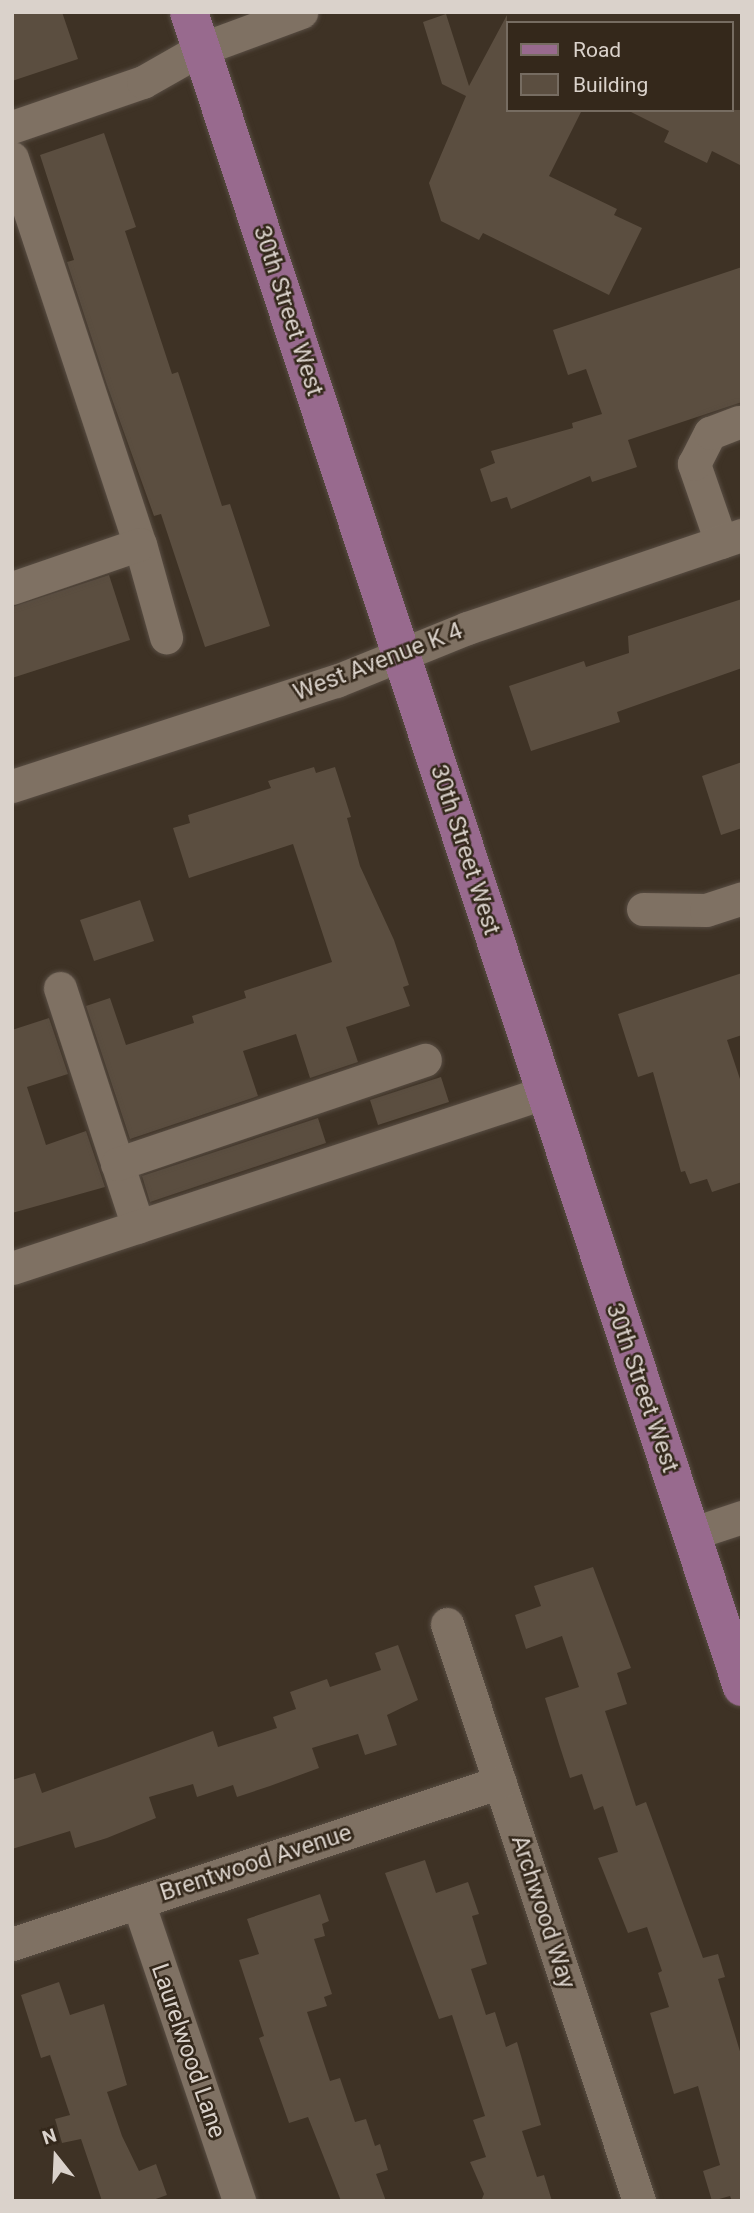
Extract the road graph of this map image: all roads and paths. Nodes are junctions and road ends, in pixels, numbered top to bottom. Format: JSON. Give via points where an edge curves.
{"nodes":[{"id":1,"x":189,"y":12,"type":"edge"},
{"id":2,"x":301,"y":12,"type":"edge"},
{"id":3,"x":201,"y":49,"type":"junction"},
{"id":4,"x":12,"y":127,"type":"edge"},
{"id":5,"x":12,"y":158,"type":"edge"},
{"id":6,"x":26,"y":245,"type":"edge"},
{"id":7,"x":739,"y":422,"type":"dead end"},
{"id":8,"x":731,"y":538,"type":"edge"},
{"id":9,"x":140,"y":544,"type":"junction"},
{"id":10,"x":12,"y":587,"type":"edge"},
{"id":11,"x":166,"y":637,"type":"dead end"},
{"id":12,"x":402,"y":655,"type":"junction"},
{"id":13,"x":12,"y":786,"type":"edge"},
{"id":14,"x":742,"y":898,"type":"edge"},
{"id":15,"x":643,"y":909,"type":"dead end"},
{"id":16,"x":60,"y":988,"type":"dead end"},
{"id":17,"x":425,"y":1060,"type":"dead end"},
{"id":18,"x":543,"y":1093,"type":"junction"},
{"id":19,"x":117,"y":1164,"type":"junction"},
{"id":20,"x":138,"y":1227,"type":"junction"},
{"id":21,"x":12,"y":1268,"type":"edge"},
{"id":22,"x":742,"y":1517,"type":"edge"},
{"id":23,"x":691,"y":1534,"type":"junction"},
{"id":24,"x":447,"y":1623,"type":"dead end"},
{"id":25,"x":742,"y":1687,"type":"edge"},
{"id":26,"x":500,"y":1782,"type":"junction"},
{"id":27,"x":138,"y":1902,"type":"junction"},
{"id":28,"x":12,"y":1944,"type":"edge"},
{"id":29,"x":239,"y":2201,"type":"edge"},
{"id":30,"x":639,"y":2201,"type":"edge"}],
"edges":[{"from":1,"to":3,"type":"main road","name":"30th Street West"},
{"from":2,"to":3,"type":"street"},
{"from":3,"to":4,"type":"street","via":[[143,82]]},
{"from":3,"to":12,"type":"main road","name":"30th Street West"},
{"from":5,"to":6,"type":"street"},
{"from":6,"to":9,"type":"street"},
{"from":7,"to":8,"type":"street","via":[[710,433],[694,464]]},
{"from":8,"to":12,"type":"street","name":"West Avenue K 4","via":[[467,628]]},
{"from":9,"to":10,"type":"street"},
{"from":9,"to":11,"type":"street"},
{"from":12,"to":13,"type":"street","name":"West Avenue K 4","via":[[336,681]]},
{"from":12,"to":18,"type":"main road","name":"30th Street West"},
{"from":14,"to":15,"type":"street","via":[[706,910]]},
{"from":16,"to":19,"type":"street"},
{"from":17,"to":19,"type":"street"},
{"from":18,"to":20,"type":"street"},
{"from":18,"to":23,"type":"main road","name":"30th Street West"},
{"from":19,"to":20,"type":"street"},
{"from":20,"to":21,"type":"street"},
{"from":22,"to":23,"type":"street"},
{"from":23,"to":25,"type":"main road","name":"30th Street West"},
{"from":24,"to":26,"type":"street","name":"Archwood Way"},
{"from":26,"to":27,"type":"street","name":"Brentwood Avenue"},
{"from":26,"to":30,"type":"street","name":"Archwood Way"},
{"from":27,"to":28,"type":"street","name":"Brentwood Avenue"},
{"from":27,"to":29,"type":"street","name":"Laurelwood Lane"}]}
